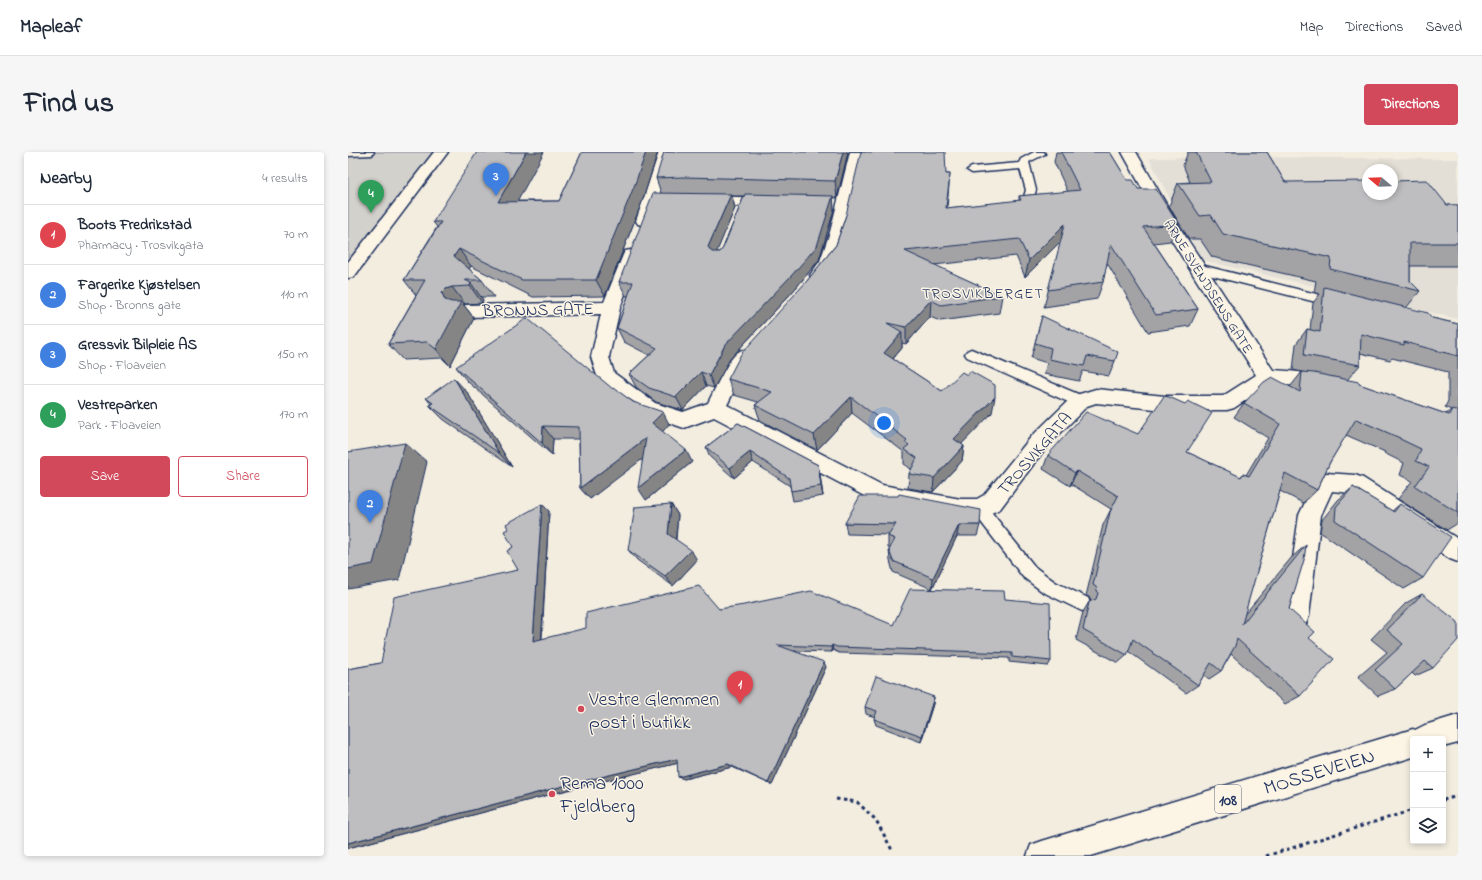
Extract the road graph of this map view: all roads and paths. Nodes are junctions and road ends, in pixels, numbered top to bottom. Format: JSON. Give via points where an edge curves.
{"nodes":[{"id":1,"x":348,"y":152,"type":"edge"},
{"id":2,"x":367,"y":152,"type":"edge"},
{"id":3,"x":441,"y":152,"type":"edge"},
{"id":4,"x":666,"y":152,"type":"edge"},
{"id":5,"x":857,"y":152,"type":"edge"},
{"id":6,"x":1039,"y":152,"type":"edge"},
{"id":7,"x":1129,"y":152,"type":"edge"},
{"id":8,"x":1023,"y":166,"type":"junction"},
{"id":9,"x":972,"y":170,"type":"dead end"},
{"id":10,"x":1028,"y":200,"type":"edge"},
{"id":11,"x":689,"y":201,"type":"edge"},
{"id":12,"x":786,"y":203,"type":"edge"},
{"id":13,"x":1197,"y":268,"type":"junction"},
{"id":14,"x":348,"y":273,"type":"edge"},
{"id":15,"x":806,"y":289,"type":"edge"},
{"id":16,"x":1351,"y":307,"type":"edge"},
{"id":17,"x":610,"y":308,"type":"junction"},
{"id":18,"x":466,"y":311,"type":"dead end"},
{"id":19,"x":759,"y":341,"type":"edge"},
{"id":20,"x":971,"y":354,"type":"dead end"},
{"id":21,"x":1267,"y":377,"type":"junction"},
{"id":22,"x":1347,"y":389,"type":"edge"},
{"id":23,"x":1080,"y":401,"type":"junction"},
{"id":24,"x":715,"y":408,"type":"junction"},
{"id":25,"x":980,"y":509,"type":"junction"},
{"id":26,"x":1458,"y":552,"type":"edge"},
{"id":27,"x":1082,"y":603,"type":"dead end"},
{"id":28,"x":1297,"y":616,"type":"edge"},
{"id":29,"x":1458,"y":729,"type":"edge"},
{"id":30,"x":1435,"y":736,"type":"edge"},
{"id":31,"x":1410,"y":744,"type":"edge"},
{"id":32,"x":1458,"y":796,"type":"edge"},
{"id":33,"x":836,"y":799,"type":"dead end"},
{"id":34,"x":1446,"y":799,"type":"edge"},
{"id":35,"x":1410,"y":811,"type":"edge"},
{"id":36,"x":892,"y":850,"type":"dead end"},
{"id":37,"x":1042,"y":856,"type":"edge"},
{"id":38,"x":1266,"y":856,"type":"edge"}],
"edges":[{"from":1,"to":2,"type":"street"},
{"from":3,"to":14,"type":"street"},
{"from":4,"to":17,"type":"street","name":"BRONNS GATE","via":[[659,202]]},
{"from":5,"to":15,"type":"street","via":[[837,205],[838,232],[828,262]]},
{"from":6,"to":8,"type":"lane","via":[[1040,154],[1024,161]]},
{"from":7,"to":13,"type":"street","name":"ARNE SVENDSENS GATE"},
{"from":8,"to":9,"type":"lane"},
{"from":8,"to":10,"type":"lane","via":[[1032,189]]},
{"from":11,"to":12,"type":"street","via":[[742,208]]},
{"from":13,"to":16,"type":"lane"},
{"from":13,"to":21,"type":"street","name":"ARNE SVENDSENS GATE"},
{"from":17,"to":18,"type":"street","name":"BRONNS GATE"},
{"from":17,"to":24,"type":"street","name":"BRONNS GATE","via":[[600,357],[606,377],[648,408],[684,420]]},
{"from":19,"to":24,"type":"street","via":[[738,365]]},
{"from":20,"to":23,"type":"lane"},
{"from":21,"to":22,"type":"street","via":[[1302,379]]},
{"from":21,"to":23,"type":"street","name":"TROSVIKGATA","via":[[1227,403],[1165,403],[1096,396]]},
{"from":23,"to":25,"type":"street","name":"TROSVIKGATA","via":[[1038,443],[992,502]]},
{"from":24,"to":25,"type":"street","via":[[878,493]]},
{"from":25,"to":27,"type":"lane","via":[[1029,572],[1049,587]]},
{"from":26,"to":28,"type":"street","via":[[1355,484],[1326,482],[1310,515]]},
{"from":29,"to":30,"type":"street"},
{"from":31,"to":37,"type":"street","name":"MOSSEVEIEN","number":"108"},
{"from":32,"to":34,"type":"path"},
{"from":33,"to":36,"type":"path","via":[[856,802],[876,820]]},
{"from":35,"to":38,"type":"path"}]}
